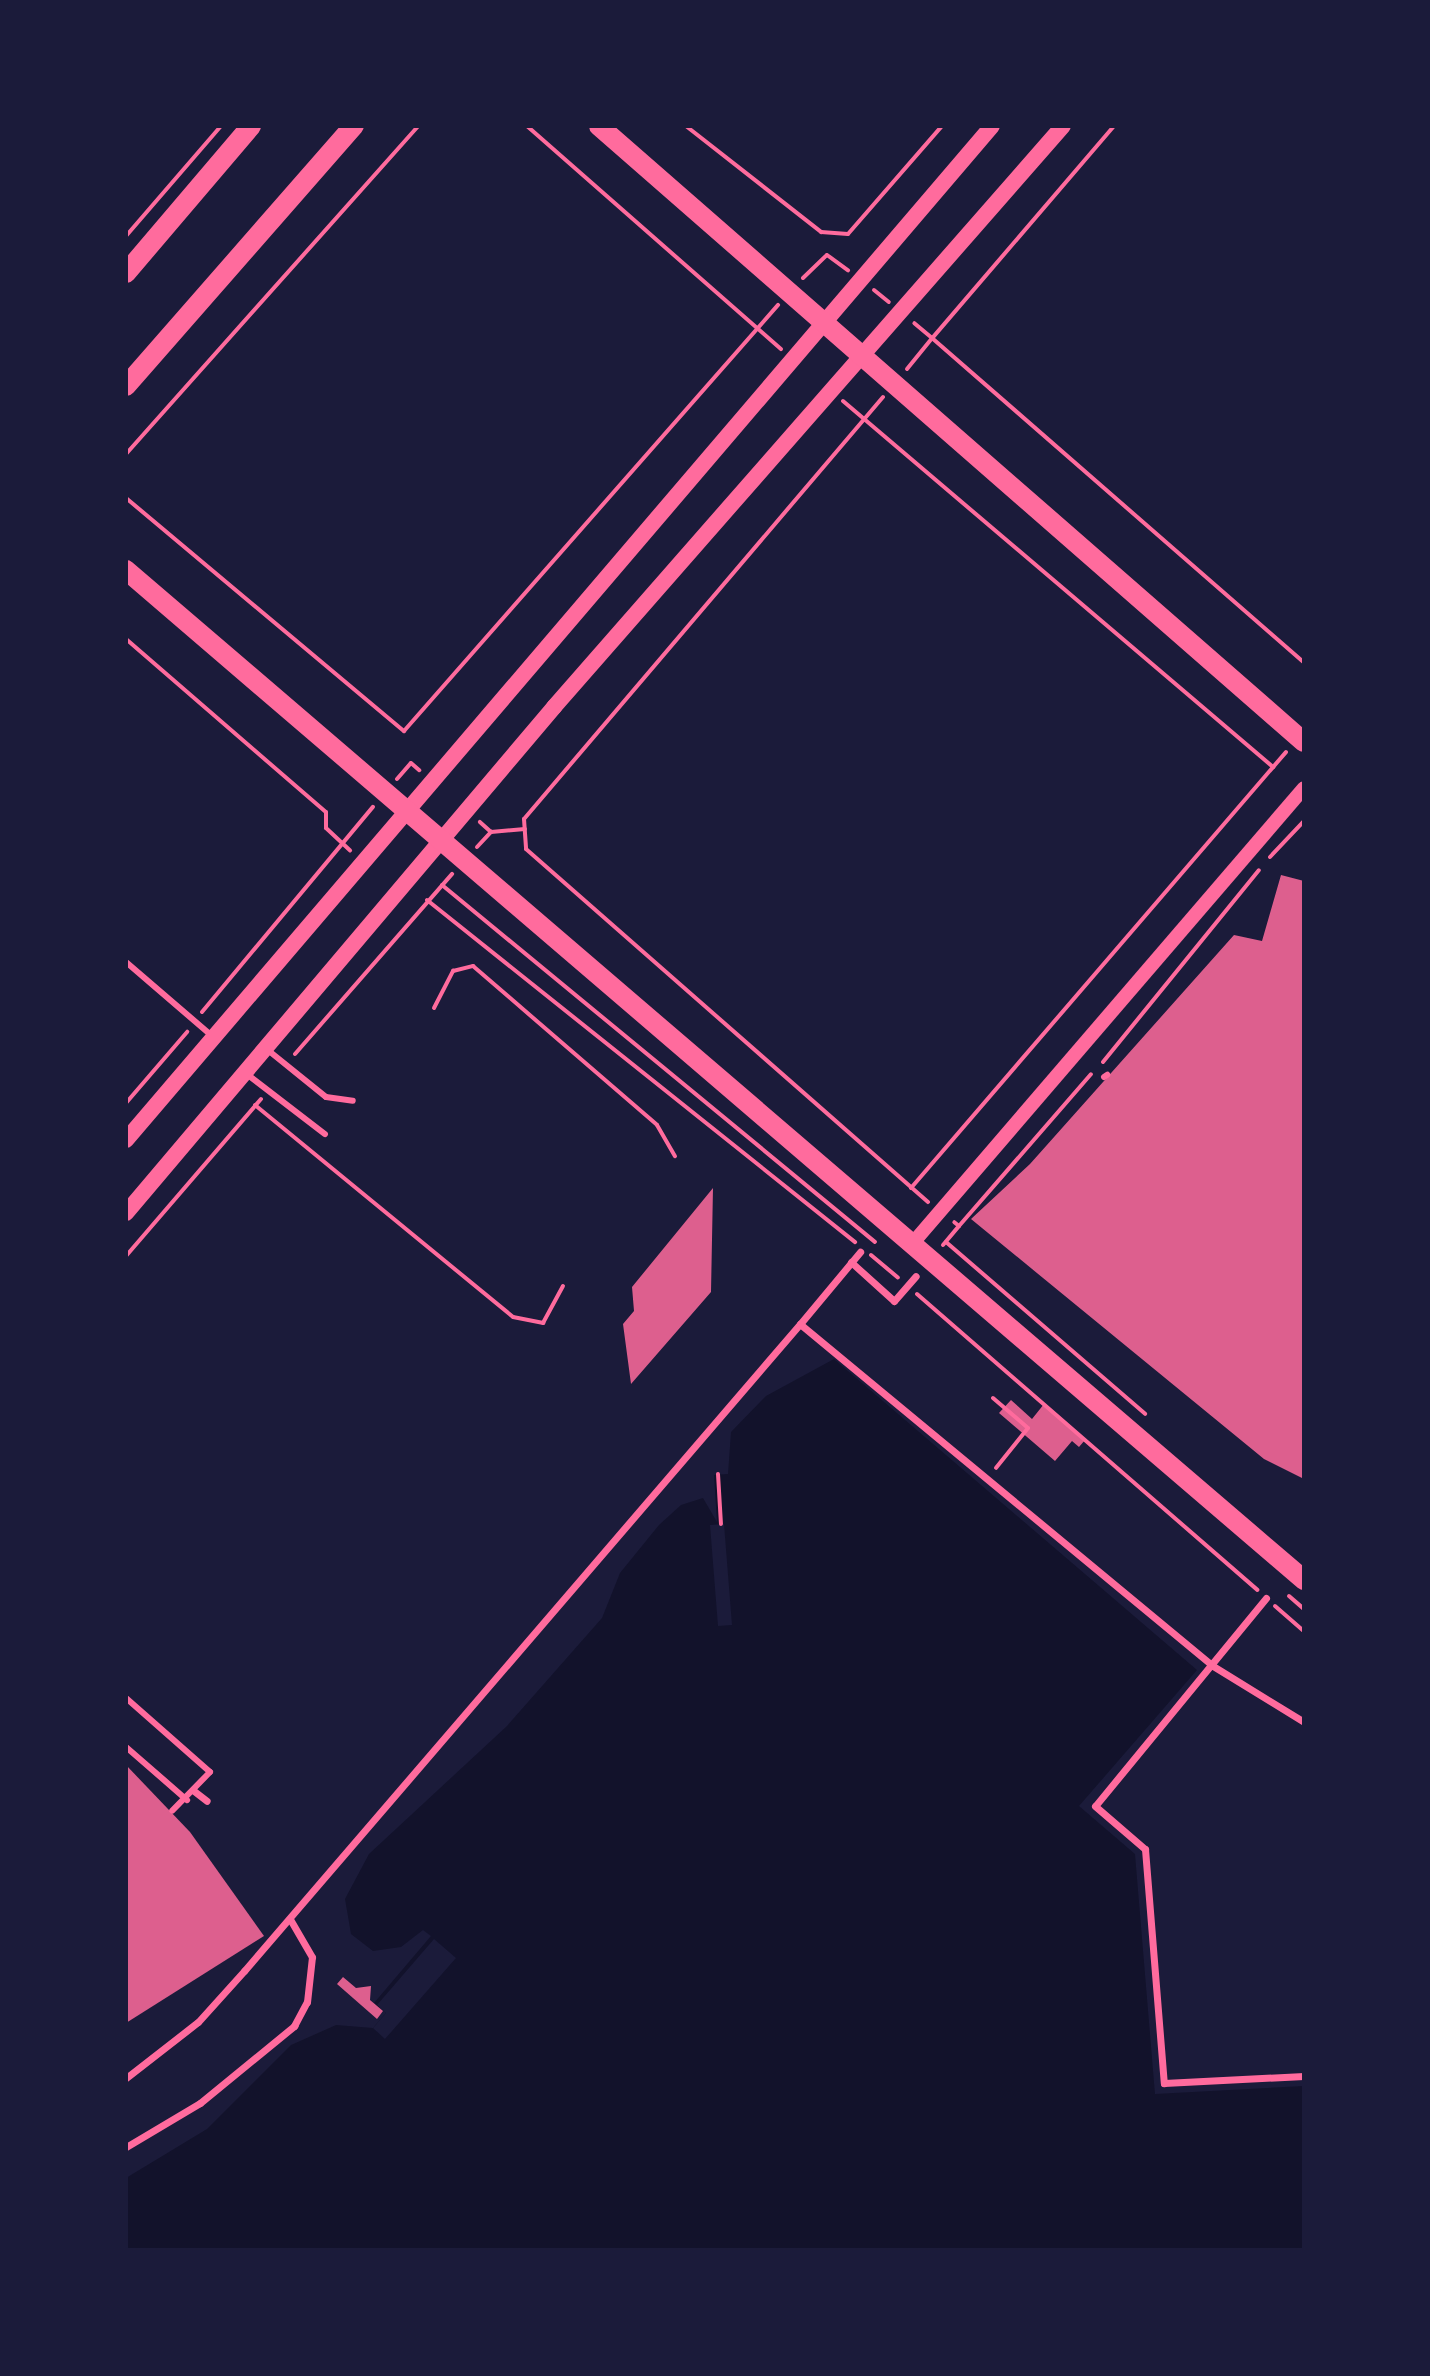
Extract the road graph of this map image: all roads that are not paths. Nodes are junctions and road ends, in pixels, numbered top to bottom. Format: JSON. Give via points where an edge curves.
{"nodes":[{"id":1,"x":251,"y":126,"type":"edge"},
{"id":2,"x":354,"y":126,"type":"edge"},
{"id":3,"x":599,"y":126,"type":"edge"},
{"id":4,"x":992,"y":126,"type":"edge"},
{"id":5,"x":1063,"y":126,"type":"edge"},
{"id":6,"x":126,"y":273,"type":"edge"},
{"id":7,"x":824,"y":323,"type":"junction"},
{"id":8,"x":862,"y":355,"type":"junction"},
{"id":9,"x":126,"y":386,"type":"edge"},
{"id":10,"x":126,"y":570,"type":"edge"},
{"id":11,"x":1304,"y":742,"type":"edge"},
{"id":12,"x":1304,"y":788,"type":"edge"},
{"id":13,"x":405,"y":808,"type":"junction"},
{"id":14,"x":442,"y":840,"type":"junction"},
{"id":15,"x":126,"y":962,"type":"edge"},
{"id":16,"x":215,"y":1040,"type":"junction"},
{"id":17,"x":269,"y":1051,"type":"junction"},
{"id":18,"x":248,"y":1075,"type":"junction"},
{"id":19,"x":353,"y":1101,"type":"dead end"},
{"id":20,"x":325,"y":1134,"type":"dead end"},
{"id":21,"x":126,"y":1140,"type":"edge"},
{"id":22,"x":126,"y":1213,"type":"edge"},
{"id":23,"x":912,"y":1244,"type":"junction"},
{"id":24,"x":860,"y":1252,"type":"dead end"},
{"id":25,"x":851,"y":1262,"type":"junction"},
{"id":26,"x":916,"y":1276,"type":"dead end"},
{"id":27,"x":800,"y":1324,"type":"junction"},
{"id":28,"x":1304,"y":1580,"type":"edge"},
{"id":29,"x":1266,"y":1598,"type":"dead end"},
{"id":30,"x":1213,"y":1666,"type":"junction"},
{"id":31,"x":126,"y":1698,"type":"edge"},
{"id":32,"x":1304,"y":1722,"type":"edge"},
{"id":33,"x":126,"y":1747,"type":"edge"},
{"id":34,"x":194,"y":1791,"type":"junction"},
{"id":35,"x":187,"y":1800,"type":"junction"},
{"id":36,"x":207,"y":1801,"type":"dead end"},
{"id":37,"x":172,"y":1811,"type":"dead end"},
{"id":38,"x":290,"y":1919,"type":"junction"},
{"id":39,"x":1304,"y":2076,"type":"edge"},
{"id":40,"x":126,"y":2078,"type":"edge"},
{"id":41,"x":126,"y":2147,"type":"edge"}],
"edges":[{"from":1,"to":6,"type":"main road"},
{"from":2,"to":9,"type":"main road"},
{"from":3,"to":7,"type":"main road"},
{"from":4,"to":7,"type":"main road"},
{"from":5,"to":8,"type":"main road"},
{"from":7,"to":8,"type":"main road"},
{"from":7,"to":13,"type":"main road"},
{"from":8,"to":11,"type":"main road"},
{"from":8,"to":14,"type":"main road"},
{"from":10,"to":13,"type":"main road"},
{"from":12,"to":23,"type":"street"},
{"from":13,"to":14,"type":"main road"},
{"from":13,"to":16,"type":"main road"},
{"from":14,"to":17,"type":"main road"},
{"from":14,"to":23,"type":"main road"},
{"from":15,"to":16,"type":"lane"},
{"from":16,"to":21,"type":"main road"},
{"from":17,"to":18,"type":"main road"},
{"from":17,"to":19,"type":"lane","via":[[326,1097]]},
{"from":18,"to":20,"type":"lane"},
{"from":18,"to":22,"type":"main road"},
{"from":23,"to":28,"type":"main road"},
{"from":24,"to":25,"type":"street"},
{"from":25,"to":26,"type":"street","via":[[894,1301]]},
{"from":25,"to":27,"type":"street"},
{"from":27,"to":30,"type":"street"},
{"from":27,"to":38,"type":"street"},
{"from":29,"to":30,"type":"street"},
{"from":30,"to":32,"type":"street"},
{"from":30,"to":39,"type":"street","via":[[1095,1806],[1145,1849],[1164,2083]]},
{"from":31,"to":34,"type":"lane","via":[[209,1770]]},
{"from":33,"to":35,"type":"lane"},
{"from":34,"to":35,"type":"lane"},
{"from":34,"to":36,"type":"street"},
{"from":35,"to":37,"type":"lane"},
{"from":38,"to":40,"type":"street","via":[[198,2022]]},
{"from":38,"to":41,"type":"street","via":[[312,1957],[307,2002],[294,2026],[200,2103]]}]}
